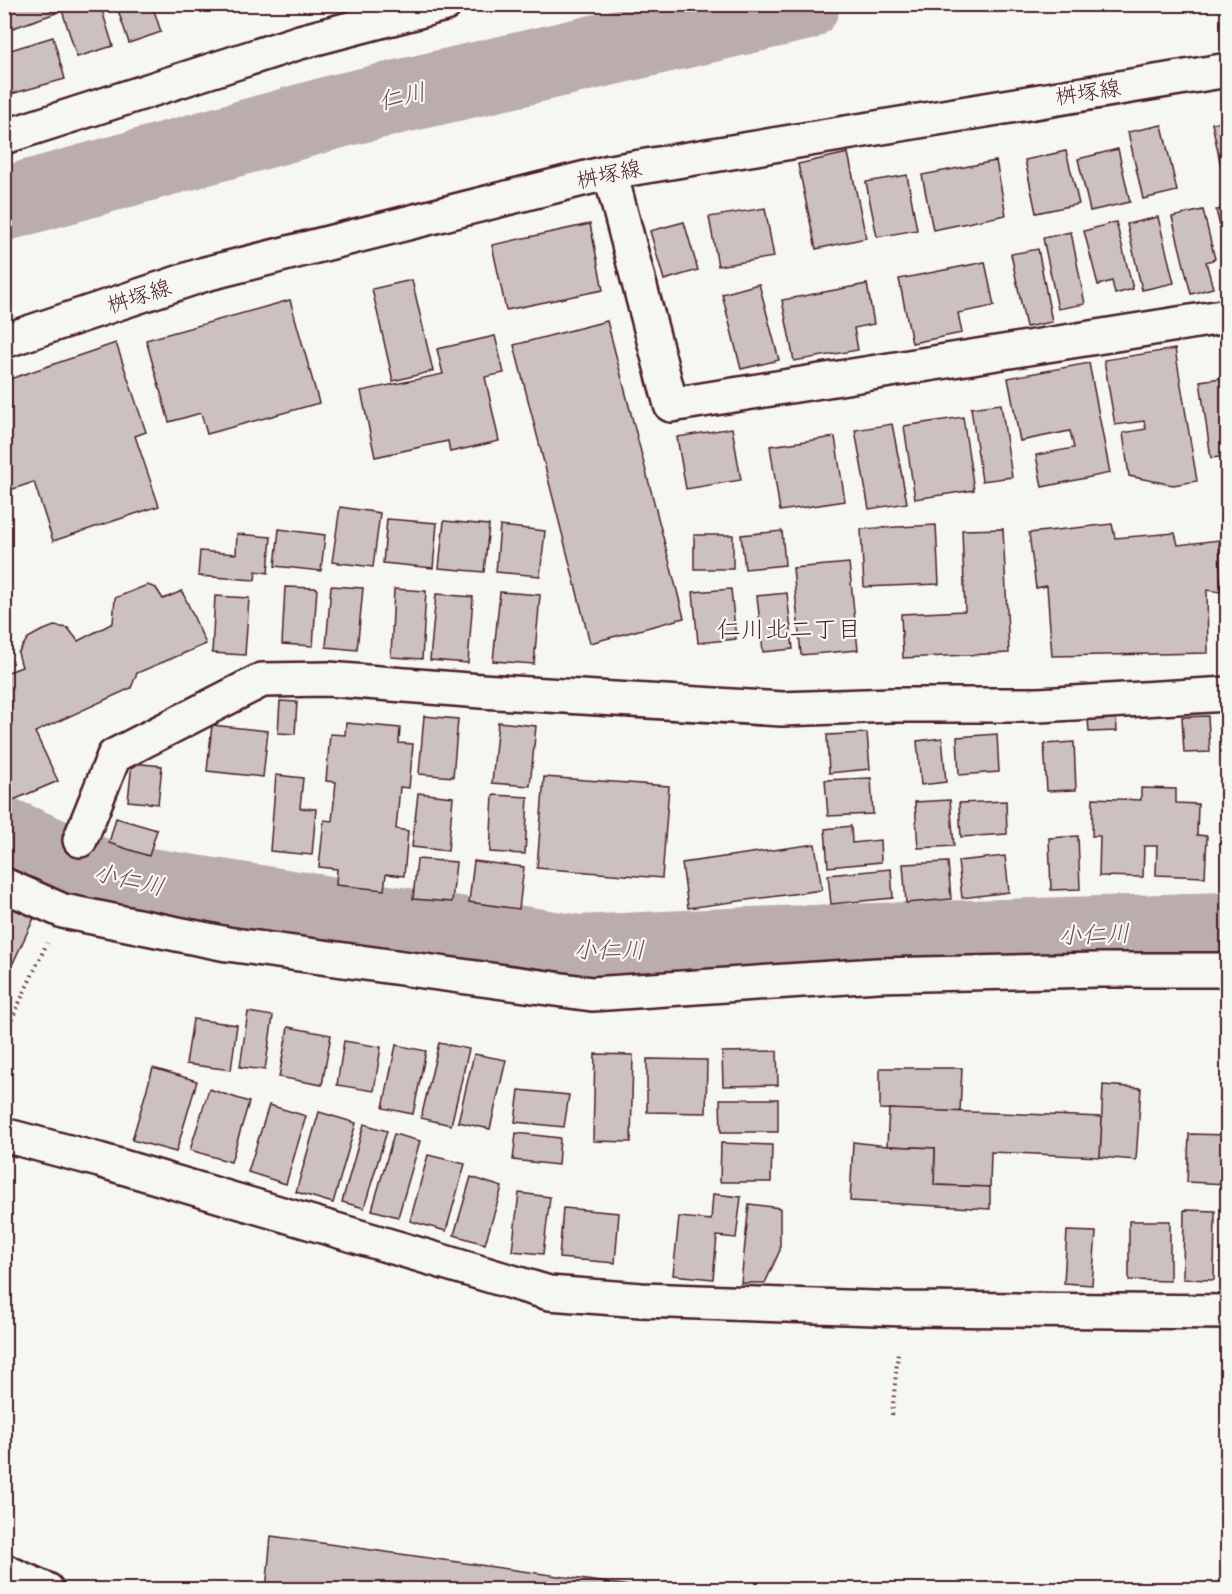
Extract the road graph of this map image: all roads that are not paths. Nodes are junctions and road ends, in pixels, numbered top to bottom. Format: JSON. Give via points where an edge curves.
{"nodes":[{"id":1,"x":445,"y":4,"type":"edge"},
{"id":2,"x":1227,"y":70,"type":"edge"},
{"id":3,"x":4,"y":137,"type":"edge"},
{"id":4,"x":610,"y":172,"type":"junction"},
{"id":5,"x":1227,"y":316,"type":"edge"},
{"id":6,"x":4,"y":341,"type":"edge"},
{"id":7,"x":1225,"y":694,"type":"edge"},
{"id":8,"x":80,"y":840,"type":"dead end"},
{"id":9,"x":4,"y":885,"type":"edge"},
{"id":10,"x":1227,"y":970,"type":"edge"},
{"id":11,"x":4,"y":1135,"type":"edge"},
{"id":12,"x":1227,"y":1312,"type":"edge"},
{"id":13,"x":4,"y":1571,"type":"edge"},
{"id":14,"x":47,"y":1590,"type":"edge"}],
"edges":[{"from":1,"to":3,"type":"street","via":[[300,42]]},
{"from":2,"to":4,"type":"street","name":"桝塚線"},
{"from":4,"to":5,"type":"street","via":[[671,405]]},
{"from":4,"to":6,"type":"street","name":"桝塚線","via":[[206,274]]},
{"from":7,"to":8,"type":"street","via":[[1039,705],[782,710],[328,679],[262,680],[114,756]]},
{"from":9,"to":10,"type":"street","via":[[63,911],[227,944],[592,994],[877,975]]},
{"from":11,"to":12,"type":"street","via":[[549,1293],[906,1309]]},
{"from":13,"to":14,"type":"street"}]}
